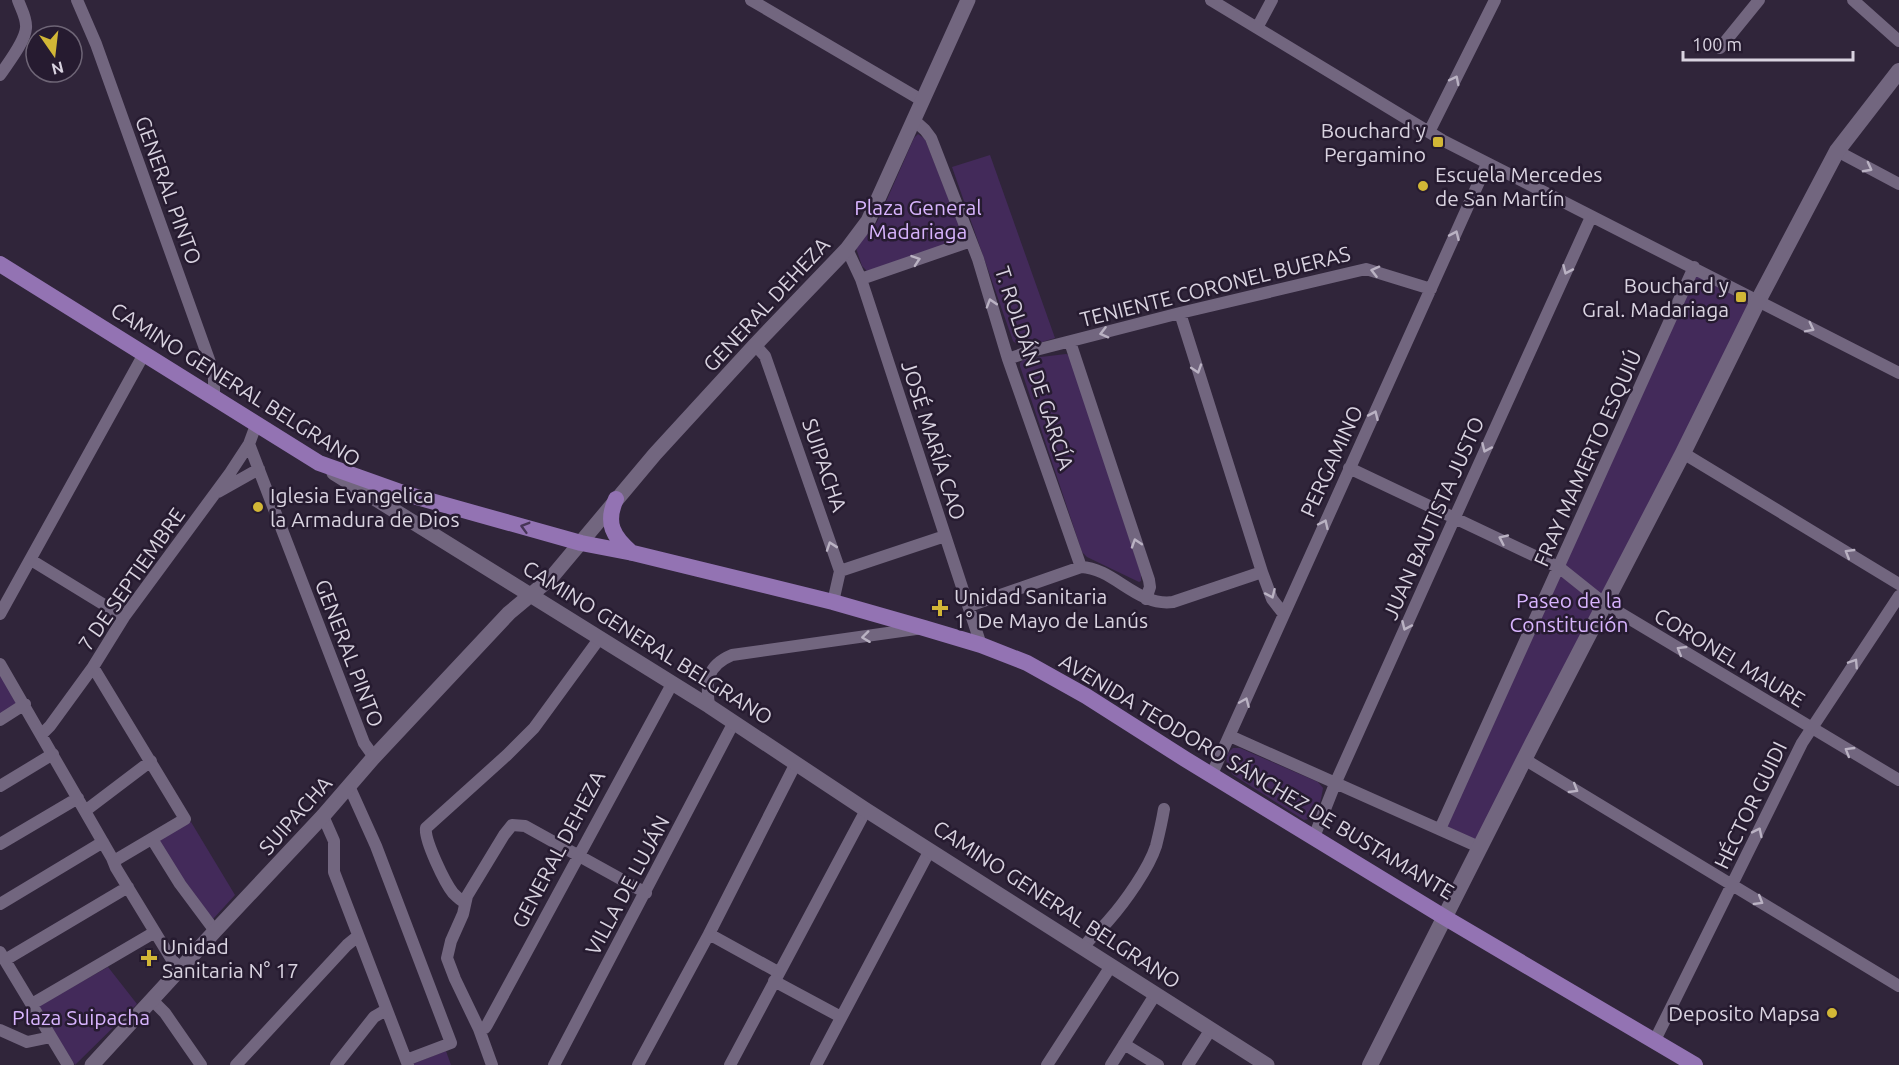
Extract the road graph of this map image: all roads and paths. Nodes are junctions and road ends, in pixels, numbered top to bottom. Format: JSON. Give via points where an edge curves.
{"nodes":[{"id":1,"x":18,"y":0,"type":"edge"},
{"id":2,"x":77,"y":0,"type":"edge"},
{"id":3,"x":751,"y":0,"type":"edge"},
{"id":4,"x":968,"y":0,"type":"edge"},
{"id":5,"x":1211,"y":0,"type":"edge"},
{"id":6,"x":1272,"y":0,"type":"edge"},
{"id":7,"x":1495,"y":0,"type":"edge"},
{"id":8,"x":1759,"y":0,"type":"edge"},
{"id":9,"x":1853,"y":0,"type":"edge"},
{"id":10,"x":1257,"y":28,"type":"junction"},
{"id":11,"x":1899,"y":41,"type":"edge"},
{"id":12,"x":1720,"y":48,"type":"dead end"},
{"id":13,"x":1899,"y":71,"type":"edge"},
{"id":14,"x":0,"y":75,"type":"edge"},
{"id":15,"x":923,"y":100,"type":"junction"},
{"id":16,"x":915,"y":121,"type":"junction"},
{"id":17,"x":1429,"y":132,"type":"junction"},
{"id":18,"x":1836,"y":151,"type":"junction"},
{"id":19,"x":1487,"y":164,"type":"junction"},
{"id":20,"x":1899,"y":184,"type":"edge"},
{"id":21,"x":1591,"y":217,"type":"junction"},
{"id":22,"x":972,"y":241,"type":"junction"},
{"id":23,"x":847,"y":249,"type":"junction"},
{"id":24,"x":0,"y":264,"type":"edge"},
{"id":25,"x":1694,"y":267,"type":"junction"},
{"id":26,"x":861,"y":279,"type":"junction"},
{"id":27,"x":1431,"y":289,"type":"junction"},
{"id":28,"x":1758,"y":301,"type":"junction"},
{"id":29,"x":1180,"y":313,"type":"junction"},
{"id":30,"x":1070,"y":342,"type":"junction"},
{"id":31,"x":755,"y":345,"type":"junction"},
{"id":32,"x":144,"y":354,"type":"junction"},
{"id":33,"x":1008,"y":359,"type":"junction"},
{"id":34,"x":1899,"y":373,"type":"edge"},
{"id":35,"x":214,"y":396,"type":"junction"},
{"id":36,"x":256,"y":425,"type":"junction"},
{"id":37,"x":249,"y":444,"type":"junction"},
{"id":38,"x":1683,"y":453,"type":"junction"},
{"id":39,"x":319,"y":463,"type":"junction"},
{"id":40,"x":1349,"y":468,"type":"junction"},
{"id":41,"x":260,"y":469,"type":"junction"},
{"id":42,"x":214,"y":494,"type":"junction"},
{"id":43,"x":616,"y":499,"type":"junction"},
{"id":44,"x":1455,"y":517,"type":"junction"},
{"id":45,"x":945,"y":536,"type":"junction"},
{"id":46,"x":581,"y":543,"type":"junction"},
{"id":47,"x":633,"y":553,"type":"junction"},
{"id":48,"x":31,"y":560,"type":"junction"},
{"id":49,"x":1081,"y":567,"type":"junction"},
{"id":50,"x":1560,"y":568,"type":"junction"},
{"id":51,"x":840,"y":571,"type":"junction"},
{"id":52,"x":1262,"y":572,"type":"junction"},
{"id":53,"x":1899,"y":584,"type":"edge"},
{"id":54,"x":531,"y":595,"type":"junction"},
{"id":55,"x":1899,"y":596,"type":"edge"},
{"id":56,"x":1146,"y":599,"type":"junction"},
{"id":57,"x":833,"y":602,"type":"junction"},
{"id":58,"x":1605,"y":604,"type":"junction"},
{"id":59,"x":969,"y":606,"type":"junction"},
{"id":60,"x":1283,"y":613,"type":"junction"},
{"id":61,"x":0,"y":614,"type":"edge"},
{"id":62,"x":124,"y":616,"type":"junction"},
{"id":63,"x":924,"y":628,"type":"junction"},
{"id":64,"x":599,"y":639,"type":"junction"},
{"id":65,"x":981,"y":645,"type":"junction"},
{"id":66,"x":0,"y":664,"type":"edge"},
{"id":67,"x":93,"y":667,"type":"junction"},
{"id":68,"x":672,"y":684,"type":"junction"},
{"id":69,"x":25,"y":704,"type":"junction"},
{"id":70,"x":709,"y":706,"type":"junction"},
{"id":71,"x":0,"y":720,"type":"edge"},
{"id":72,"x":734,"y":722,"type":"junction"},
{"id":73,"x":1811,"y":728,"type":"junction"},
{"id":74,"x":42,"y":734,"type":"junction"},
{"id":75,"x":1230,"y":736,"type":"junction"},
{"id":76,"x":53,"y":754,"type":"junction"},
{"id":77,"x":374,"y":757,"type":"junction"},
{"id":78,"x":1524,"y":759,"type":"junction"},
{"id":79,"x":151,"y":761,"type":"junction"},
{"id":80,"x":796,"y":763,"type":"junction"},
{"id":81,"x":1212,"y":774,"type":"junction"},
{"id":82,"x":1899,"y":780,"type":"edge"},
{"id":83,"x":1335,"y":784,"type":"junction"},
{"id":84,"x":0,"y":786,"type":"edge"},
{"id":85,"x":349,"y":786,"type":"junction"},
{"id":86,"x":78,"y":798,"type":"junction"},
{"id":87,"x":1164,"y":809,"type":"dead end"},
{"id":88,"x":866,"y":810,"type":"junction"},
{"id":89,"x":85,"y":811,"type":"junction"},
{"id":90,"x":324,"y":816,"type":"junction"},
{"id":91,"x":1440,"y":829,"type":"junction"},
{"id":92,"x":1314,"y":837,"type":"junction"},
{"id":93,"x":152,"y":839,"type":"junction"},
{"id":94,"x":103,"y":842,"type":"junction"},
{"id":95,"x":0,"y":844,"type":"edge"},
{"id":96,"x":1479,"y":847,"type":"junction"},
{"id":97,"x":930,"y":850,"type":"junction"},
{"id":98,"x":578,"y":856,"type":"junction"},
{"id":99,"x":114,"y":861,"type":"junction"},
{"id":100,"x":1732,"y":885,"type":"junction"},
{"id":101,"x":128,"y":887,"type":"junction"},
{"id":102,"x":646,"y":892,"type":"junction"},
{"id":103,"x":465,"y":902,"type":"junction"},
{"id":104,"x":0,"y":904,"type":"edge"},
{"id":105,"x":1444,"y":917,"type":"junction"},
{"id":106,"x":215,"y":931,"type":"junction"},
{"id":107,"x":155,"y":932,"type":"junction"},
{"id":108,"x":710,"y":934,"type":"junction"},
{"id":109,"x":358,"y":936,"type":"junction"},
{"id":110,"x":1084,"y":947,"type":"junction"},
{"id":111,"x":2,"y":956,"type":"edge"},
{"id":112,"x":1111,"y":966,"type":"junction"},
{"id":113,"x":180,"y":968,"type":"junction"},
{"id":114,"x":776,"y":976,"type":"junction"},
{"id":115,"x":1899,"y":986,"type":"edge"},
{"id":116,"x":1155,"y":995,"type":"junction"},
{"id":117,"x":152,"y":1000,"type":"junction"},
{"id":118,"x":32,"y":1004,"type":"junction"},
{"id":119,"x":386,"y":1011,"type":"junction"},
{"id":120,"x":842,"y":1017,"type":"junction"},
{"id":121,"x":479,"y":1029,"type":"junction"},
{"id":122,"x":1211,"y":1029,"type":"junction"},
{"id":123,"x":0,"y":1030,"type":"edge"},
{"id":124,"x":51,"y":1037,"type":"junction"},
{"id":125,"x":1654,"y":1042,"type":"junction"},
{"id":126,"x":1124,"y":1044,"type":"junction"},
{"id":127,"x":1249,"y":1060,"type":"edge"},
{"id":128,"x":407,"y":1063,"type":"edge"},
{"id":129,"x":68,"y":1065,"type":"edge"},
{"id":130,"x":92,"y":1065,"type":"edge"},
{"id":131,"x":201,"y":1065,"type":"edge"},
{"id":132,"x":236,"y":1065,"type":"edge"},
{"id":133,"x":336,"y":1065,"type":"edge"},
{"id":134,"x":492,"y":1065,"type":"edge"},
{"id":135,"x":554,"y":1065,"type":"edge"},
{"id":136,"x":638,"y":1065,"type":"edge"},
{"id":137,"x":730,"y":1065,"type":"edge"},
{"id":138,"x":816,"y":1065,"type":"edge"},
{"id":139,"x":1047,"y":1065,"type":"edge"},
{"id":140,"x":1111,"y":1065,"type":"edge"},
{"id":141,"x":1158,"y":1065,"type":"edge"},
{"id":142,"x":1188,"y":1065,"type":"edge"},
{"id":143,"x":1267,"y":1065,"type":"edge"},
{"id":144,"x":1370,"y":1065,"type":"edge"},
{"id":145,"x":1695,"y":1065,"type":"edge"}],
"edges":[{"from":1,"to":14,"type":"street","via":[[26,30]]},
{"from":2,"to":35,"type":"street","name":"GENERAL PINTO","via":[[212,368]]},
{"from":3,"to":15,"type":"street"},
{"from":4,"to":15,"type":"street","name":"GENERAL DEHEZA"},
{"from":5,"to":10,"type":"street"},
{"from":6,"to":10,"type":"street"},
{"from":17,"to":7,"type":"street","one_way":true},
{"from":8,"to":12,"type":"street"},
{"from":9,"to":11,"type":"street"},
{"from":10,"to":17,"type":"street"},
{"from":13,"to":18,"type":"main road"},
{"from":15,"to":16,"type":"street","name":"GENERAL DEHEZA"},
{"from":16,"to":22,"type":"street","name":"T. ROLDÁN DE GARCÍA","via":[[931,138]]},
{"from":16,"to":23,"type":"street","name":"GENERAL DEHEZA","via":[[868,221]]},
{"from":17,"to":19,"type":"street"},
{"from":18,"to":20,"type":"street","one_way":true},
{"from":18,"to":28,"type":"main road"},
{"from":19,"to":21,"type":"street"},
{"from":27,"to":19,"type":"street","name":"PERGAMINO","one_way":true},
{"from":21,"to":25,"type":"street"},
{"from":21,"to":44,"type":"street","name":"JUAN BAUTISTA JUSTO","one_way":true},
{"from":26,"to":22,"type":"street","one_way":true},
{"from":33,"to":22,"type":"street","name":"T. ROLDÁN DE GARCÍA","one_way":true},
{"from":23,"to":26,"type":"street","name":"JOSÉ MARÍA CAO"},
{"from":23,"to":31,"type":"street","name":"GENERAL DEHEZA"},
{"from":24,"to":32,"type":"main road","name":"CAMINO GENERAL BELGRANO"},
{"from":25,"to":28,"type":"street"},
{"from":25,"to":50,"type":"street","name":"FRAY MAMERTO ESQUIÚ"},
{"from":26,"to":45,"type":"street","name":"JOSÉ MARÍA CAO"},
{"from":27,"to":29,"type":"street","name":"TENIENTE CORONEL BUERAS","one_way":true,"via":[[1366,269]]},
{"from":40,"to":27,"type":"street","name":"PERGAMINO","one_way":true},
{"from":28,"to":34,"type":"street","one_way":true},
{"from":28,"to":38,"type":"main road"},
{"from":29,"to":30,"type":"street","name":"TENIENTE CORONEL BUERAS","one_way":true},
{"from":29,"to":52,"type":"street","one_way":true},
{"from":30,"to":33,"type":"street","name":"TENIENTE CORONEL BUERAS"},
{"from":56,"to":30,"type":"street","one_way":true,"via":[[1149,580]]},
{"from":31,"to":43,"type":"street","name":"GENERAL DEHEZA"},
{"from":51,"to":31,"type":"street","name":"SUIPACHA","one_way":true,"via":[[765,356]]},
{"from":32,"to":35,"type":"main road","name":"CAMINO GENERAL BELGRANO"},
{"from":32,"to":48,"type":"street"},
{"from":33,"to":49,"type":"street","name":"T. ROLDÁN DE GARCÍA"},
{"from":35,"to":36,"type":"main road","name":"CAMINO GENERAL BELGRANO"},
{"from":36,"to":37,"type":"street"},
{"from":36,"to":39,"type":"main road","name":"CAMINO GENERAL BELGRANO"},
{"from":37,"to":41,"type":"street","name":"GENERAL PINTO"},
{"from":37,"to":42,"type":"street","name":"7 DE SEPTIEMBRE"},
{"from":53,"to":38,"type":"street","one_way":true},
{"from":38,"to":58,"type":"main road"},
{"from":46,"to":39,"type":"main road","name":"AVENIDA TEODORO SÁNCHEZ DE BUSTAMANTE","one_way":true,"via":[[406,494]]},
{"from":39,"to":54,"type":"street","name":"CAMINO GENERAL BELGRANO"},
{"from":40,"to":44,"type":"street","name":"CORONEL MAURE"},
{"from":60,"to":40,"type":"street","name":"PERGAMINO","one_way":true},
{"from":41,"to":42,"type":"street"},
{"from":41,"to":77,"type":"street","name":"GENERAL PINTO","via":[[364,743]]},
{"from":42,"to":62,"type":"street","name":"7 DE SEPTIEMBRE"},
{"from":43,"to":46,"type":"street","name":"GENERAL DEHEZA"},
{"from":43,"to":47,"type":"main road","via":[[610,513],[611,526],[619,541]]},
{"from":50,"to":44,"type":"street","name":"CORONEL MAURE","one_way":true},
{"from":44,"to":83,"type":"street","name":"JUAN BAUTISTA JUSTO","one_way":true},
{"from":45,"to":51,"type":"street"},
{"from":45,"to":59,"type":"street","name":"JOSÉ MARÍA CAO"},
{"from":46,"to":47,"type":"main road","name":"AVENIDA TEODORO SÁNCHEZ DE BUSTAMANTE"},
{"from":46,"to":54,"type":"street","name":"GENERAL DEHEZA"},
{"from":47,"to":57,"type":"main road","name":"AVENIDA TEODORO SÁNCHEZ DE BUSTAMANTE"},
{"from":48,"to":61,"type":"street"},
{"from":48,"to":62,"type":"street"},
{"from":49,"to":56,"type":"street","via":[[1100,572]]},
{"from":49,"to":59,"type":"street"},
{"from":50,"to":58,"type":"street","name":"CORONEL MAURE"},
{"from":50,"to":91,"type":"street","name":"FRAY MAMERTO ESQUIÚ"},
{"from":51,"to":57,"type":"street"},
{"from":52,"to":56,"type":"street","via":[[1173,602]]},
{"from":52,"to":60,"type":"street","one_way":true,"via":[[1272,599]]},
{"from":54,"to":64,"type":"street","name":"CAMINO GENERAL BELGRANO"},
{"from":54,"to":77,"type":"street","name":"SUIPACHA","via":[[509,613]]},
{"from":73,"to":55,"type":"street","name":"HÉCTOR GUIDI","one_way":true},
{"from":57,"to":63,"type":"main road","name":"AVENIDA TEODORO SÁNCHEZ DE BUSTAMANTE"},
{"from":73,"to":58,"type":"street","name":"CORONEL MAURE","one_way":true},
{"from":58,"to":78,"type":"main road"},
{"from":59,"to":65,"type":"street","name":"JOSÉ MARÍA CAO"},
{"from":75,"to":60,"type":"street","name":"PERGAMINO","one_way":true},
{"from":62,"to":67,"type":"street","name":"7 DE SEPTIEMBRE"},
{"from":63,"to":65,"type":"main road","name":"AVENIDA TEODORO SÁNCHEZ DE BUSTAMANTE"},
{"from":63,"to":70,"type":"street","one_way":true,"via":[[723,659],[707,682]]},
{"from":64,"to":68,"type":"street","name":"CAMINO GENERAL BELGRANO"},
{"from":64,"to":103,"type":"street","via":[[534,728],[426,828],[426,837],[452,892]]},
{"from":65,"to":81,"type":"main road","name":"AVENIDA TEODORO SÁNCHEZ DE BUSTAMANTE","via":[[1051,675]]},
{"from":66,"to":69,"type":"street"},
{"from":67,"to":74,"type":"street","name":"7 DE SEPTIEMBRE"},
{"from":67,"to":79,"type":"street"},
{"from":68,"to":70,"type":"street","name":"CAMINO GENERAL BELGRANO"},
{"from":68,"to":98,"type":"street","name":"GENERAL DEHEZA"},
{"from":69,"to":71,"type":"street"},
{"from":69,"to":74,"type":"street"},
{"from":70,"to":72,"type":"street","name":"CAMINO GENERAL BELGRANO"},
{"from":72,"to":80,"type":"street","name":"CAMINO GENERAL BELGRANO"},
{"from":72,"to":102,"type":"street","name":"VILLA DE LUJÁN"},
{"from":82,"to":73,"type":"street","name":"CORONEL MAURE","one_way":true},
{"from":100,"to":73,"type":"street","name":"HÉCTOR GUIDI","one_way":true},
{"from":74,"to":76,"type":"street"},
{"from":75,"to":81,"type":"street","name":"PERGAMINO"},
{"from":75,"to":83,"type":"street"},
{"from":76,"to":84,"type":"street"},
{"from":76,"to":86,"type":"street"},
{"from":77,"to":85,"type":"street","name":"SUIPACHA"},
{"from":78,"to":96,"type":"main road"},
{"from":78,"to":100,"type":"street","one_way":true},
{"from":79,"to":89,"type":"street"},
{"from":79,"to":93,"type":"street","via":[[185,819]]},
{"from":80,"to":88,"type":"street","name":"CAMINO GENERAL BELGRANO"},
{"from":80,"to":108,"type":"street"},
{"from":81,"to":92,"type":"main road","name":"AVENIDA TEODORO SÁNCHEZ DE BUSTAMANTE"},
{"from":83,"to":91,"type":"street"},
{"from":83,"to":92,"type":"street","name":"JUAN BAUTISTA JUSTO"},
{"from":85,"to":90,"type":"street","name":"SUIPACHA"},
{"from":85,"to":128,"type":"street","via":[[451,1043]]},
{"from":86,"to":89,"type":"street"},
{"from":86,"to":95,"type":"street"},
{"from":87,"to":110,"type":"street","via":[[1150,859],[1121,905]]},
{"from":88,"to":97,"type":"street","name":"CAMINO GENERAL BELGRANO"},
{"from":88,"to":114,"type":"street"},
{"from":89,"to":94,"type":"street"},
{"from":90,"to":106,"type":"street","name":"SUIPACHA"},
{"from":90,"to":109,"type":"street","via":[[334,841],[334,872]]},
{"from":91,"to":96,"type":"street"},
{"from":92,"to":105,"type":"main road","name":"AVENIDA TEODORO SÁNCHEZ DE BUSTAMANTE"},
{"from":93,"to":99,"type":"street"},
{"from":93,"to":106,"type":"street"},
{"from":94,"to":99,"type":"street"},
{"from":94,"to":104,"type":"street"},
{"from":96,"to":105,"type":"main road"},
{"from":97,"to":110,"type":"street","name":"CAMINO GENERAL BELGRANO"},
{"from":97,"to":120,"type":"street"},
{"from":98,"to":102,"type":"street"},
{"from":98,"to":103,"type":"street","via":[[525,826],[512,825]]},
{"from":98,"to":121,"type":"street","name":"GENERAL DEHEZA","via":[[487,1025]]},
{"from":99,"to":101,"type":"street"},
{"from":100,"to":115,"type":"street","one_way":true},
{"from":100,"to":125,"type":"street","name":"HÉCTOR GUIDI"},
{"from":101,"to":107,"type":"street"},
{"from":101,"to":111,"type":"street"},
{"from":102,"to":135,"type":"street","name":"VILLA DE LUJÁN"},
{"from":103,"to":121,"type":"street","via":[[448,951],[449,964]]},
{"from":105,"to":125,"type":"main road","name":"AVENIDA TEODORO SÁNCHEZ DE BUSTAMANTE"},
{"from":105,"to":144,"type":"main road"},
{"from":106,"to":113,"type":"street","name":"SUIPACHA"},
{"from":107,"to":113,"type":"street"},
{"from":107,"to":118,"type":"street"},
{"from":108,"to":114,"type":"street"},
{"from":108,"to":136,"type":"street"},
{"from":109,"to":119,"type":"street"},
{"from":109,"to":132,"type":"street"},
{"from":110,"to":112,"type":"street","name":"CAMINO GENERAL BELGRANO"},
{"from":111,"to":118,"type":"street"},
{"from":112,"to":116,"type":"street","name":"CAMINO GENERAL BELGRANO"},
{"from":112,"to":139,"type":"street"},
{"from":113,"to":117,"type":"street","name":"SUIPACHA"},
{"from":114,"to":120,"type":"street"},
{"from":114,"to":137,"type":"street"},
{"from":116,"to":122,"type":"street","name":"CAMINO GENERAL BELGRANO"},
{"from":116,"to":126,"type":"street"},
{"from":117,"to":130,"type":"street","name":"SUIPACHA"},
{"from":117,"to":131,"type":"street","via":[[165,1012]]},
{"from":118,"to":124,"type":"street"},
{"from":119,"to":128,"type":"street"},
{"from":119,"to":133,"type":"street","via":[[374,1017]]},
{"from":120,"to":138,"type":"street"},
{"from":121,"to":134,"type":"street"},
{"from":122,"to":127,"type":"street","name":"CAMINO GENERAL BELGRANO"},
{"from":122,"to":142,"type":"street"},
{"from":123,"to":124,"type":"street","via":[[27,1042]]},
{"from":124,"to":129,"type":"street"},
{"from":125,"to":145,"type":"main road","name":"AVENIDA TEODORO SÁNCHEZ DE BUSTAMANTE"},
{"from":126,"to":140,"type":"street"},
{"from":126,"to":141,"type":"street"},
{"from":127,"to":143,"type":"street","name":"CAMINO GENERAL BELGRANO"}]}
